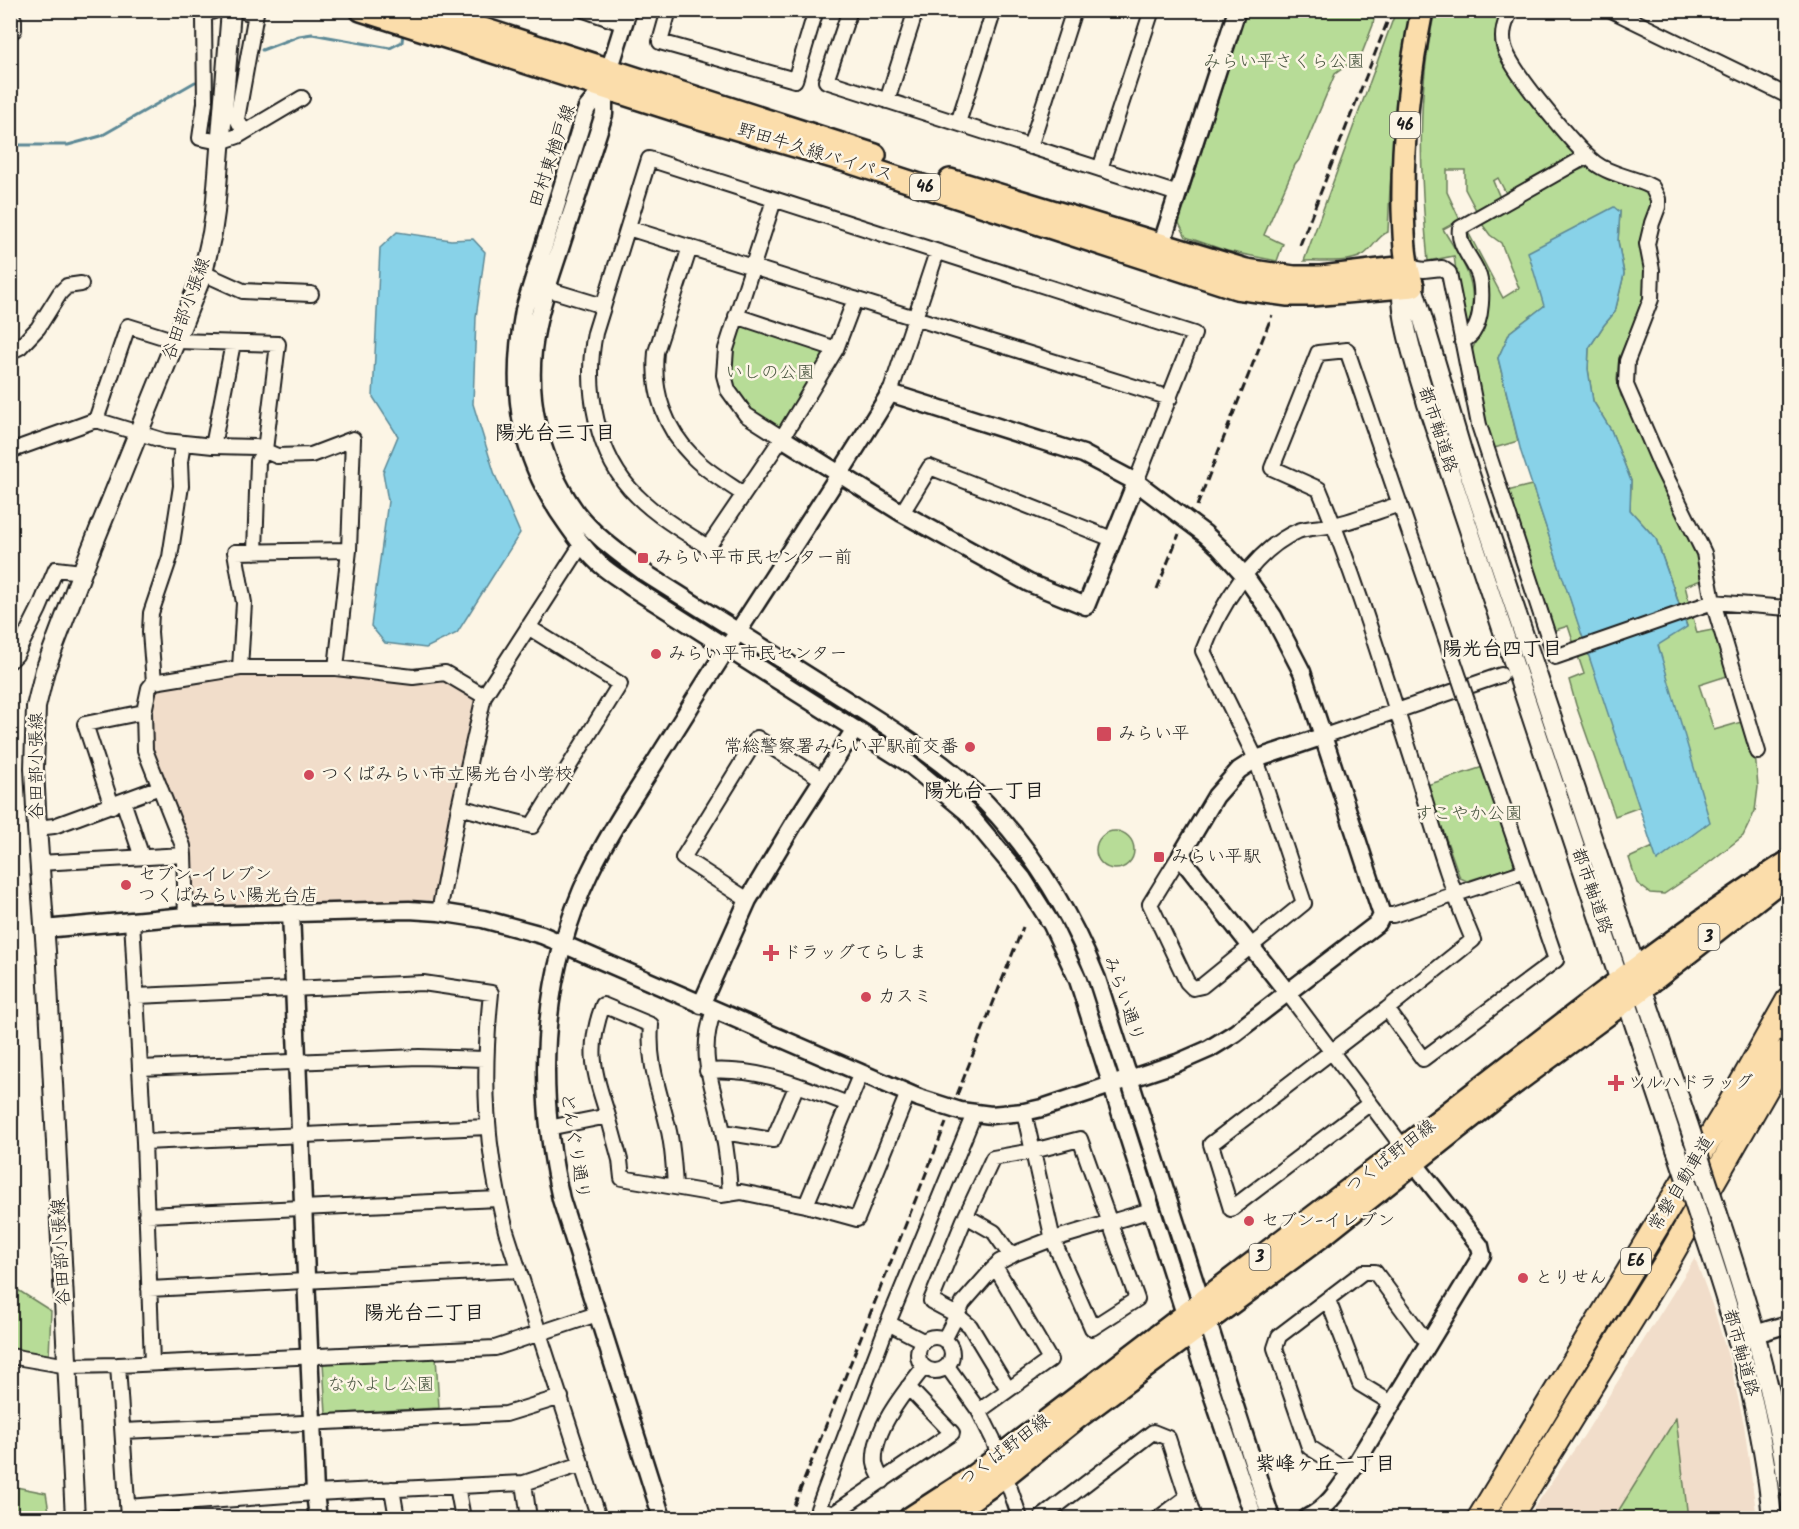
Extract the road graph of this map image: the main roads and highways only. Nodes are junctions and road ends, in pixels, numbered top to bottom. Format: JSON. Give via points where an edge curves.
{"nodes":[{"id":1,"x":362,"y":10,"type":"edge"},
{"id":2,"x":1422,"y":10,"type":"edge"},
{"id":3,"x":238,"y":11,"type":"edge"},
{"id":4,"x":428,"y":18,"type":"edge"},
{"id":5,"x":1406,"y":280,"type":"junction"},
{"id":6,"x":1788,"y":862,"type":"edge"},
{"id":7,"x":1788,"y":870,"type":"edge"},
{"id":8,"x":1632,"y":985,"type":"junction"},
{"id":9,"x":1788,"y":1001,"type":"edge"},
{"id":10,"x":1788,"y":1050,"type":"edge"},
{"id":11,"x":1003,"y":1466,"type":"junction"},
{"id":12,"x":1788,"y":1488,"type":"edge"},
{"id":13,"x":75,"y":1518,"type":"edge"},
{"id":14,"x":910,"y":1518,"type":"edge"},
{"id":15,"x":945,"y":1518,"type":"edge"},
{"id":16,"x":1480,"y":1518,"type":"edge"},
{"id":17,"x":1509,"y":1518,"type":"edge"},
{"id":18,"x":1772,"y":1518,"type":"edge"}],
"edges":[{"from":1,"to":4,"type":"main road","name":"野田牛久線バイパス","number":"46","via":[[398,22]]},
{"from":2,"to":5,"type":"main road","name":"都市軸道路","number":"46","via":[[1411,67],[1405,132]]},
{"from":3,"to":13,"type":"main road","name":"谷田部小張線","via":[[212,233],[203,273],[82,573],[45,670],[36,707],[34,768]]},
{"from":4,"to":5,"type":"main road","name":"野田牛久線バイパス","number":"46","via":[[879,172],[1159,254],[1294,277]]},
{"from":5,"to":8,"type":"main road","name":"都市軸道路"},
{"from":6,"to":8,"type":"main road","name":"つくば野田線","number":"3","via":[[1729,901]]},
{"from":7,"to":8,"type":"main road","name":"つくば野田線","number":"3","via":[[1769,889]]},
{"from":8,"to":11,"type":"main road","name":"つくば野田線","number":"3","via":[[1504,1091],[1409,1156],[1196,1317],[1077,1418]]},
{"from":8,"to":12,"type":"main road","name":"都市軸道路","bridge":true,"via":[[1689,1126],[1756,1334],[1776,1414]]},
{"from":8,"to":18,"type":"main road","name":"都市軸道路","bridge":true,"via":[[1676,1149],[1738,1339],[1758,1421]]},
{"from":9,"to":16,"type":"highway","name":"常磐自動車道","number":"E6","via":[[1728,1108]]},
{"from":10,"to":17,"type":"highway","name":"常磐自動車道","number":"E6","via":[[1669,1258]]},
{"from":11,"to":14,"type":"main road","name":"つくば野田線","number":"3","via":[[964,1483]]},
{"from":11,"to":15,"type":"main road","name":"つくば野田線","number":"3"}]}
